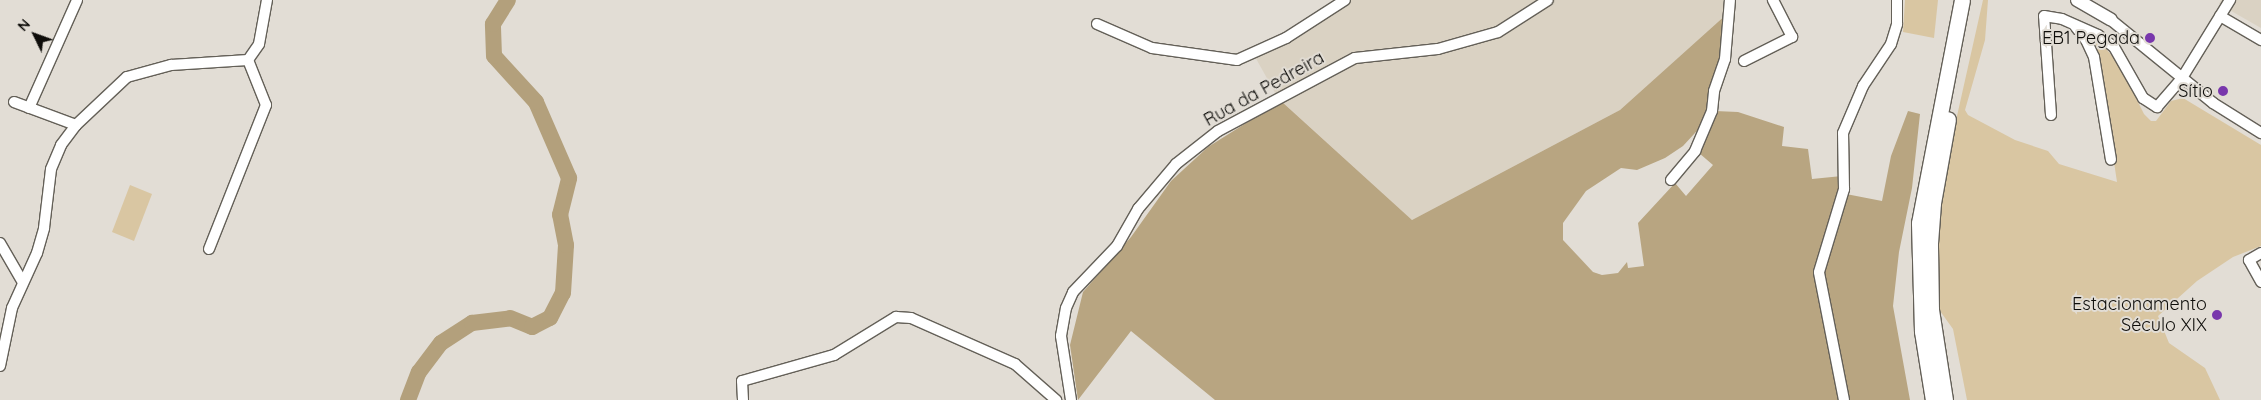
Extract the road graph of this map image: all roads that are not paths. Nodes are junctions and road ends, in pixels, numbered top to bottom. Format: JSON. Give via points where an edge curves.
{"nodes":[{"id":1,"x":78,"y":0,"type":"edge"},
{"id":2,"x":267,"y":0,"type":"edge"},
{"id":3,"x":1345,"y":0,"type":"edge"},
{"id":4,"x":1548,"y":0,"type":"edge"},
{"id":5,"x":1730,"y":0,"type":"edge"},
{"id":6,"x":1773,"y":0,"type":"edge"},
{"id":7,"x":1897,"y":0,"type":"edge"},
{"id":8,"x":1962,"y":0,"type":"edge"},
{"id":9,"x":1972,"y":0,"type":"edge"},
{"id":10,"x":2077,"y":0,"type":"edge"},
{"id":11,"x":2089,"y":0,"type":"edge"},
{"id":12,"x":2230,"y":0,"type":"edge"},
{"id":13,"x":2220,"y":16,"type":"junction"},
{"id":14,"x":2111,"y":20,"type":"junction"},
{"id":15,"x":1097,"y":24,"type":"dead end"},
{"id":16,"x":2072,"y":24,"type":"junction"},
{"id":17,"x":2261,"y":40,"type":"edge"},
{"id":18,"x":248,"y":60,"type":"junction"},
{"id":19,"x":1744,"y":60,"type":"dead end"},
{"id":20,"x":2182,"y":78,"type":"junction"},
{"id":21,"x":14,"y":102,"type":"dead end"},
{"id":22,"x":29,"y":108,"type":"junction"},
{"id":23,"x":2051,"y":114,"type":"dead end"},
{"id":24,"x":76,"y":125,"type":"junction"},
{"id":25,"x":2261,"y":133,"type":"edge"},
{"id":26,"x":2111,"y":160,"type":"dead end"},
{"id":27,"x":1671,"y":180,"type":"dead end"},
{"id":28,"x":0,"y":243,"type":"edge"},
{"id":29,"x":209,"y":249,"type":"dead end"},
{"id":30,"x":2261,"y":253,"type":"edge"},
{"id":31,"x":22,"y":281,"type":"junction"},
{"id":32,"x":2261,"y":282,"type":"edge"},
{"id":33,"x":0,"y":366,"type":"edge"},
{"id":34,"x":743,"y":400,"type":"edge"},
{"id":35,"x":1056,"y":400,"type":"edge"},
{"id":36,"x":1072,"y":400,"type":"edge"},
{"id":37,"x":1844,"y":400,"type":"edge"},
{"id":38,"x":1933,"y":400,"type":"edge"},
{"id":39,"x":1945,"y":400,"type":"edge"}],
"edges":[{"from":1,"to":22,"type":"street"},
{"from":2,"to":18,"type":"street","via":[[259,44]]},
{"from":3,"to":15,"type":"street","via":[[1286,38],[1238,60],[1152,48]]},
{"from":4,"to":36,"type":"street","name":"Rua da Pedreira","via":[[1498,32],[1438,49],[1355,58],[1226,127],[1176,164],[1138,209],[1118,246],[1073,292],[1066,308],[1061,336]]},
{"from":5,"to":27,"type":"street","via":[[1725,59],[1714,91],[1712,111],[1695,151]]},
{"from":6,"to":19,"type":"street","via":[[1792,37]]},
{"from":7,"to":37,"type":"street","via":[[1897,24],[1891,44],[1863,86],[1843,133],[1844,189],[1819,272]]},
{"from":8,"to":38,"type":"highway","via":[[1919,223],[1922,331]]},
{"from":9,"to":39,"type":"highway","via":[[1931,222],[1931,310]]},
{"from":10,"to":14,"type":"main road"},
{"from":11,"to":14,"type":"main road"},
{"from":12,"to":13,"type":"street"},
{"from":13,"to":17,"type":"street"},
{"from":13,"to":20,"type":"street"},
{"from":14,"to":20,"type":"street"},
{"from":16,"to":20,"type":"street","via":[[2098,35],[2114,47],[2149,104],[2156,107]]},
{"from":16,"to":23,"type":"street","via":[[2044,16]]},
{"from":16,"to":26,"type":"street","via":[[2086,40],[2094,58]]},
{"from":18,"to":24,"type":"street","via":[[171,65],[127,77]]},
{"from":18,"to":29,"type":"street","via":[[266,106]]},
{"from":20,"to":25,"type":"street","via":[[2213,103]]},
{"from":21,"to":22,"type":"street"},
{"from":22,"to":24,"type":"street"},
{"from":24,"to":31,"type":"street","via":[[61,145],[51,169],[44,228],[37,252]]},
{"from":28,"to":31,"type":"street"},
{"from":30,"to":32,"type":"street","via":[[2249,260]]},
{"from":31,"to":33,"type":"street","via":[[12,308]]},
{"from":34,"to":35,"type":"street","via":[[742,381],[834,355],[896,317],[911,318],[1015,364]]}]}
